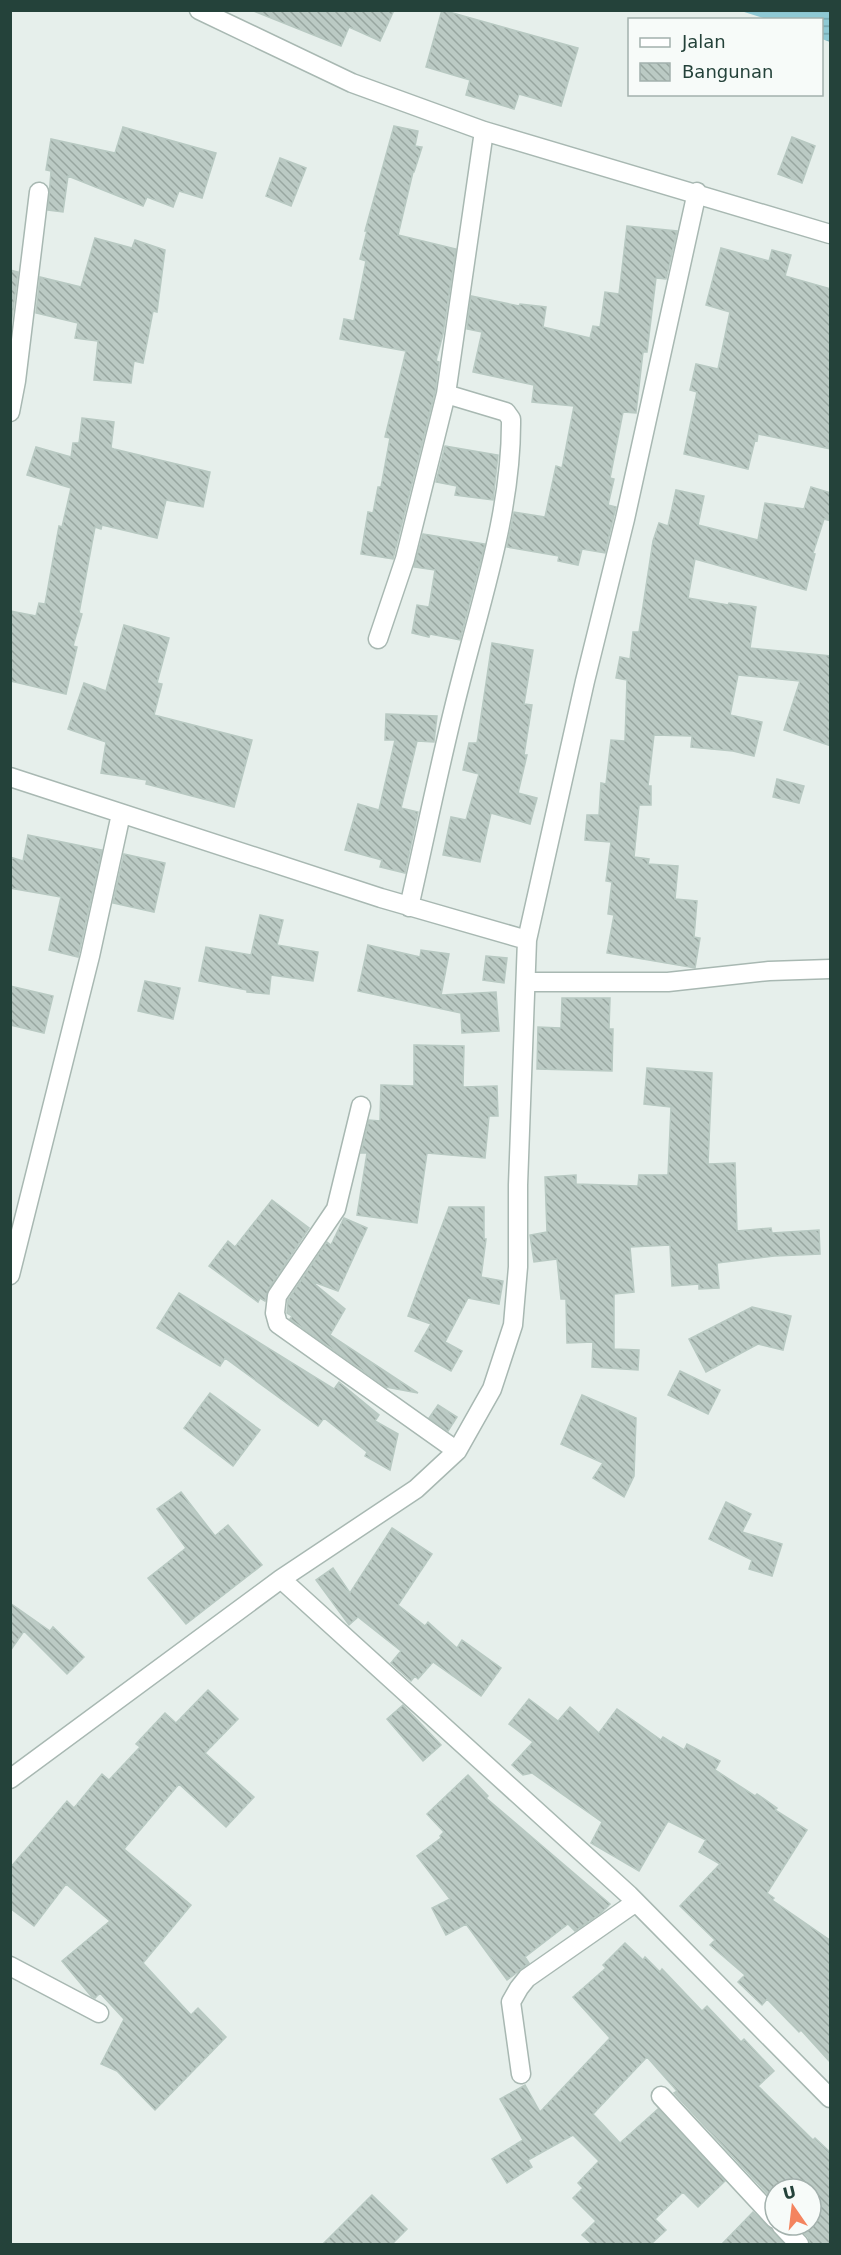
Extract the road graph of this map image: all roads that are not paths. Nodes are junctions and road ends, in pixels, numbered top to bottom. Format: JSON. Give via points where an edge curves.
{"nodes":[{"id":1,"x":199,"y":10,"type":"edge"},
{"id":2,"x":484,"y":131,"type":"junction"},
{"id":3,"x":39,"y":192,"type":"dead end"},
{"id":4,"x":697,"y":192,"type":"junction"},
{"id":5,"x":831,"y":234,"type":"edge"},
{"id":6,"x":446,"y":394,"type":"junction"},
{"id":7,"x":10,"y":412,"type":"edge"},
{"id":8,"x":378,"y":639,"type":"dead end"},
{"id":9,"x":10,"y":777,"type":"edge"},
{"id":10,"x":121,"y":814,"type":"junction"},
{"id":11,"x":409,"y":907,"type":"junction"},
{"id":12,"x":527,"y":940,"type":"junction"},
{"id":13,"x":831,"y":969,"type":"edge"},
{"id":14,"x":526,"y":982,"type":"junction"},
{"id":15,"x":361,"y":1106,"type":"dead end"},
{"id":16,"x":10,"y":1275,"type":"edge"},
{"id":17,"x":457,"y":1451,"type":"junction"},
{"id":18,"x":281,"y":1580,"type":"junction"},
{"id":19,"x":10,"y":1779,"type":"edge"},
{"id":20,"x":636,"y":1902,"type":"junction"},
{"id":21,"x":10,"y":1966,"type":"edge"},
{"id":22,"x":99,"y":2013,"type":"dead end"},
{"id":23,"x":521,"y":2074,"type":"dead end"},
{"id":24,"x":661,"y":2096,"type":"dead end"},
{"id":25,"x":831,"y":2098,"type":"edge"},
{"id":26,"x":763,"y":2206,"type":"edge"}],
"edges":[{"from":1,"to":2,"type":"street","via":[[352,83]]},
{"from":2,"to":4,"type":"street"},
{"from":2,"to":6,"type":"street"},
{"from":3,"to":7,"type":"street"},
{"from":4,"to":5,"type":"street"},
{"from":4,"to":12,"type":"street"},
{"from":6,"to":8,"type":"street","via":[[405,559]]},
{"from":6,"to":11,"type":"street","via":[[506,412],[511,419],[508,472],[496,541]]},
{"from":9,"to":10,"type":"street"},
{"from":10,"to":11,"type":"street"},
{"from":10,"to":16,"type":"street","via":[[90,956]]},
{"from":11,"to":12,"type":"street"},
{"from":12,"to":14,"type":"street"},
{"from":13,"to":14,"type":"street","via":[[668,982]]},
{"from":14,"to":17,"type":"street","via":[[513,1325],[492,1389]]},
{"from":15,"to":17,"type":"street","via":[[336,1209],[277,1296],[278,1324]]},
{"from":17,"to":18,"type":"street","via":[[416,1489]]},
{"from":18,"to":19,"type":"street"},
{"from":18,"to":20,"type":"street"},
{"from":20,"to":23,"type":"street","via":[[527,1978],[519,1988],[511,2002]]},
{"from":20,"to":25,"type":"street"},
{"from":21,"to":22,"type":"street"},
{"from":24,"to":26,"type":"street"}]}
